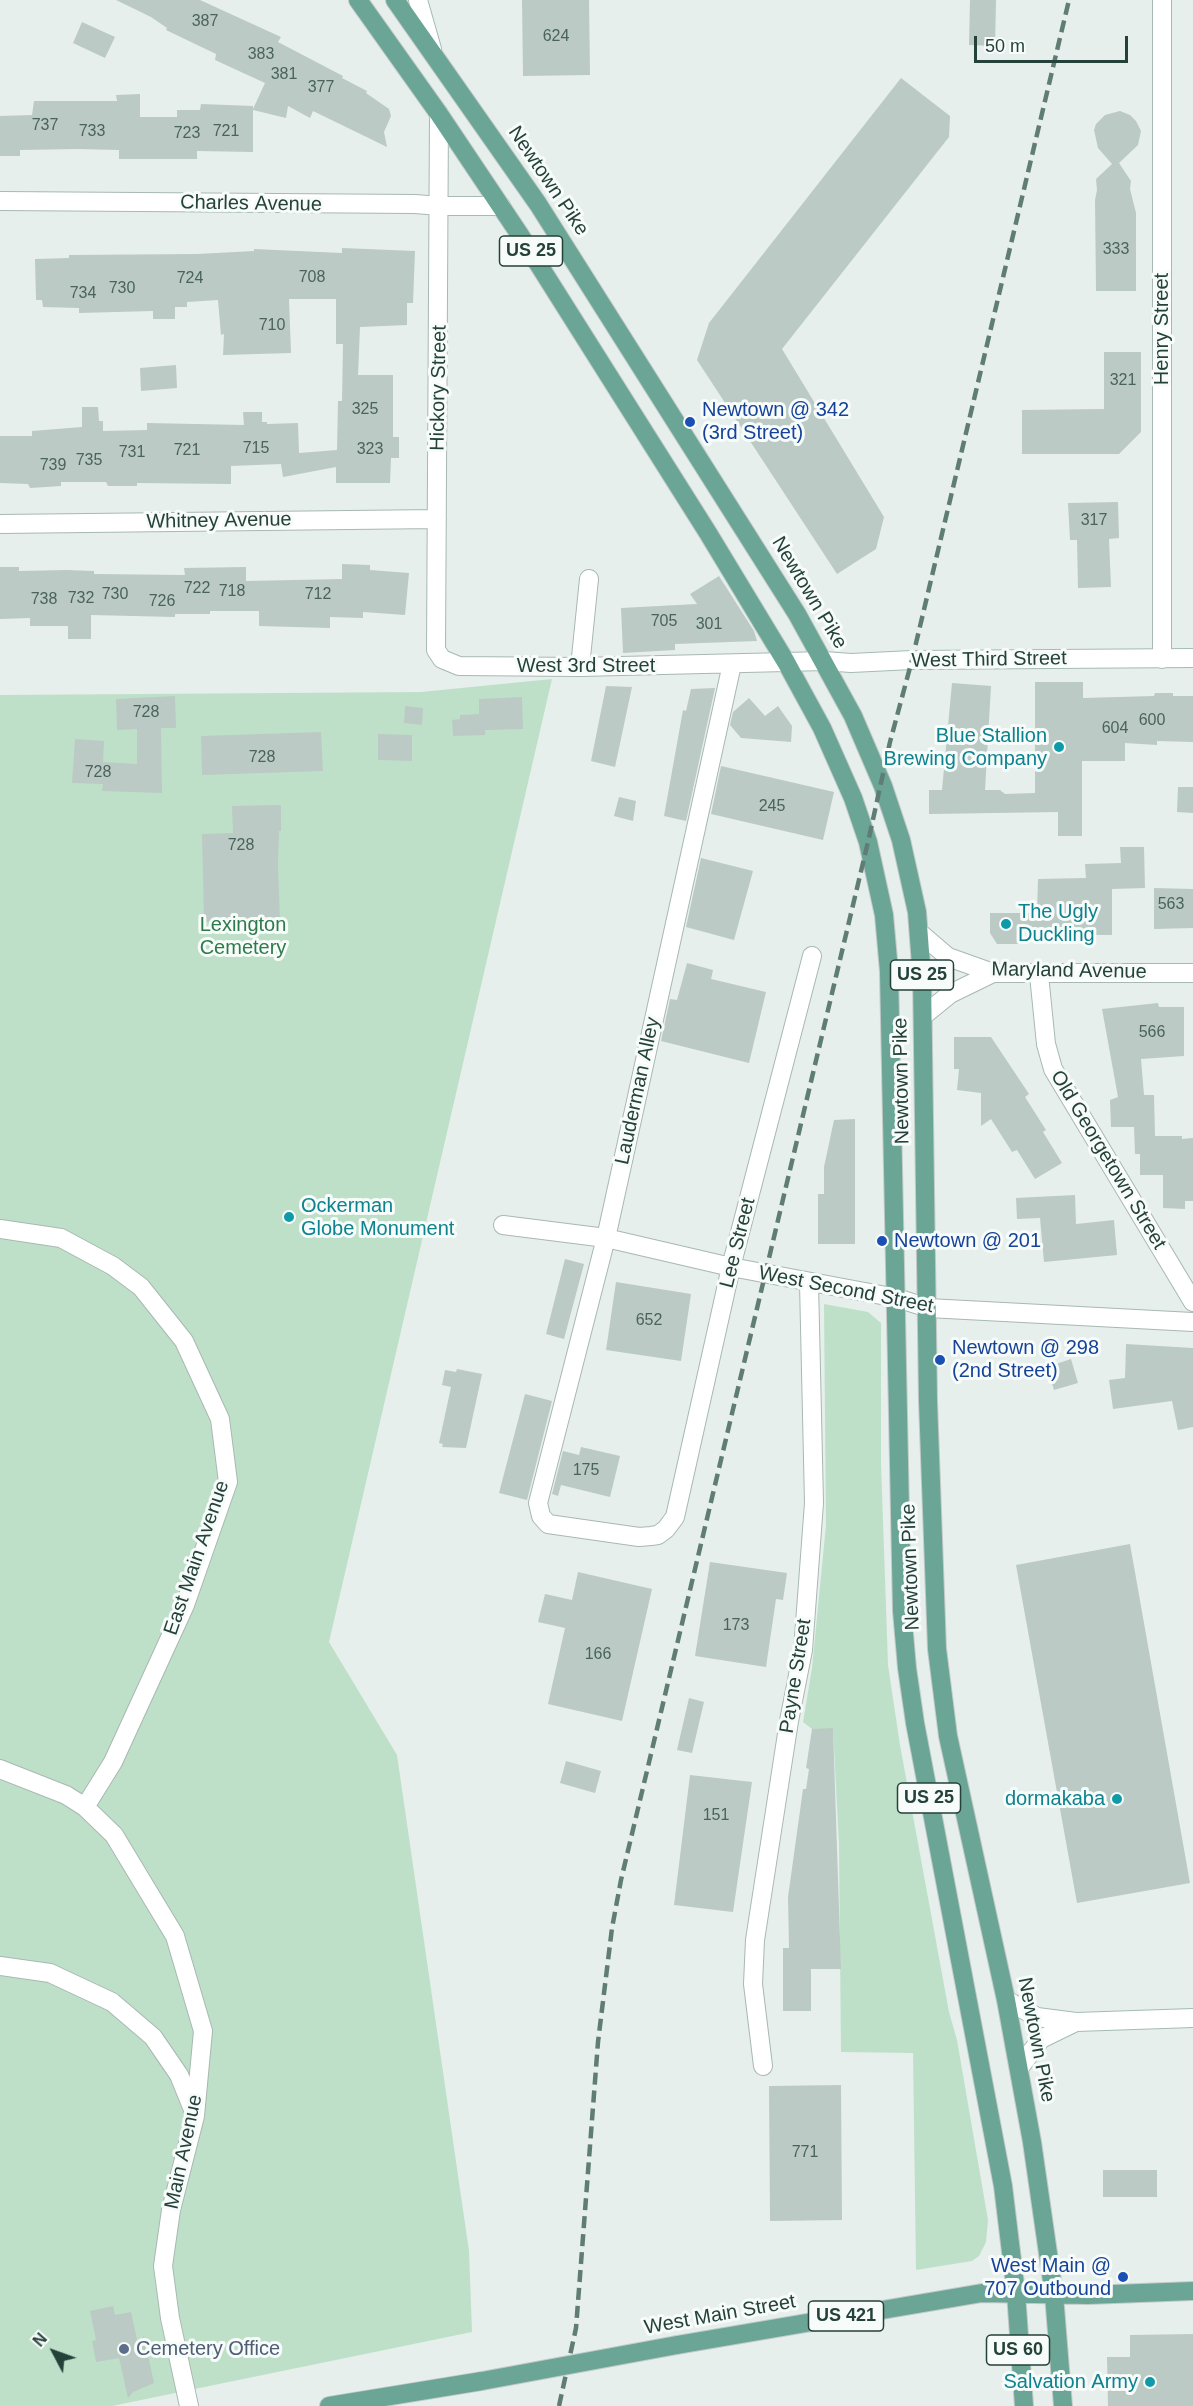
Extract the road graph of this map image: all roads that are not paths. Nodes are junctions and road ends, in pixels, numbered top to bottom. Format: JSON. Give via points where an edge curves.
{"nodes":[{"id":1,"x":358,"y":0,"type":"edge"},
{"id":2,"x":395,"y":0,"type":"edge"},
{"id":3,"x":418,"y":0,"type":"edge"},
{"id":4,"x":1162,"y":0,"type":"edge"},
{"id":5,"x":434,"y":54,"type":"junction"},
{"id":6,"x":439,"y":114,"type":"junction"},
{"id":7,"x":0,"y":201,"type":"edge"},
{"id":8,"x":440,"y":206,"type":"junction"},
{"id":9,"x":501,"y":207,"type":"junction"},
{"id":10,"x":437,"y":519,"type":"junction"},
{"id":11,"x":0,"y":524,"type":"edge"},
{"id":12,"x":589,"y":579,"type":"dead end"},
{"id":13,"x":1162,"y":658,"type":"junction"},
{"id":14,"x":1193,"y":658,"type":"edge"},
{"id":15,"x":442,"y":659,"type":"joint"},
{"id":16,"x":824,"y":661,"type":"junction"},
{"id":17,"x":786,"y":662,"type":"junction"},
{"id":18,"x":732,"y":664,"type":"junction"},
{"id":19,"x":580,"y":667,"type":"junction"},
{"id":20,"x":920,"y":933,"type":"junction"},
{"id":21,"x":812,"y":956,"type":"dead end"},
{"id":22,"x":993,"y":973,"type":"junction"},
{"id":23,"x":1193,"y":973,"type":"edge"},
{"id":24,"x":1039,"y":975,"type":"junction"},
{"id":25,"x":923,"y":1016,"type":"junction"},
{"id":26,"x":503,"y":1225,"type":"dead end"},
{"id":27,"x":0,"y":1229,"type":"edge"},
{"id":28,"x":606,"y":1238,"type":"junction"},
{"id":29,"x":731,"y":1267,"type":"junction"},
{"id":30,"x":809,"y":1282,"type":"junction"},
{"id":31,"x":897,"y":1298,"type":"junction"},
{"id":32,"x":1193,"y":1302,"type":"edge"},
{"id":33,"x":928,"y":1308,"type":"junction"},
{"id":34,"x":1193,"y":1322,"type":"edge"},
{"id":35,"x":666,"y":1529,"type":"joint"},
{"id":36,"x":0,"y":1769,"type":"edge"},
{"id":37,"x":84,"y":1807,"type":"junction"},
{"id":38,"x":0,"y":1966,"type":"edge"},
{"id":39,"x":1006,"y":2000,"type":"junction"},
{"id":40,"x":1193,"y":2018,"type":"edge"},
{"id":41,"x":1076,"y":2022,"type":"junction"},
{"id":42,"x":763,"y":2066,"type":"dead end"},
{"id":43,"x":1020,"y":2067,"type":"junction"},
{"id":44,"x":195,"y":2116,"type":"junction"},
{"id":45,"x":1193,"y":2291,"type":"edge"},
{"id":46,"x":1016,"y":2293,"type":"junction"},
{"id":47,"x":1054,"y":2295,"type":"junction"},
{"id":48,"x":189,"y":2406,"type":"edge"},
{"id":49,"x":329,"y":2406,"type":"edge"},
{"id":50,"x":1024,"y":2406,"type":"edge"},
{"id":51,"x":1063,"y":2406,"type":"edge"}],
"edges":[{"from":1,"to":6,"type":"main road","name":"Newtown Pike","number":"US 25"},
{"from":2,"to":5,"type":"main road","name":"Newtown Pike","number":"US 25"},
{"from":3,"to":5,"type":"street"},
{"from":4,"to":13,"type":"street","name":"Henry Street"},
{"from":5,"to":16,"type":"main road","name":"Newtown Pike","number":"US 25","via":[[619,330]]},
{"from":6,"to":8,"type":"street","name":"Hickory Street"},
{"from":6,"to":9,"type":"main road","name":"Newtown Pike","number":"US 25"},
{"from":7,"to":8,"type":"street","name":"Charles Avenue"},
{"from":8,"to":9,"type":"street","name":"Charles Avenue"},
{"from":8,"to":10,"type":"street","name":"Hickory Street"},
{"from":9,"to":17,"type":"main road","name":"Newtown Pike","number":"US 25"},
{"from":10,"to":11,"type":"street","name":"Whitney Avenue"},
{"from":10,"to":15,"type":"street","name":"Hickory Street","via":[[436,650]]},
{"from":12,"to":19,"type":"street"},
{"from":13,"to":14,"type":"street","name":"West Third Street"},
{"from":13,"to":16,"type":"street","name":"West Third Street"},
{"from":15,"to":19,"type":"street","name":"West 3rd Street","via":[[459,666]]},
{"from":16,"to":17,"type":"street","name":"West Third Street"},
{"from":16,"to":20,"type":"main road","name":"Newtown Pike","number":"US 25","via":[[884,786],[901,840]]},
{"from":17,"to":18,"type":"street"},
{"from":17,"to":31,"type":"main road","name":"Newtown Pike","number":"US 25","via":[[822,728],[853,798],[868,842],[884,915],[889,971]]},
{"from":18,"to":19,"type":"street","name":"West 3rd Street"},
{"from":18,"to":28,"type":"street","name":"Lauderman Alley"},
{"from":20,"to":22,"type":"street","name":"Maryland Avenue","via":[[948,957]]},
{"from":20,"to":25,"type":"main road","name":"Newtown Pike","number":"US 25"},
{"from":21,"to":29,"type":"street","name":"Lee Street"},
{"from":22,"to":24,"type":"street","name":"Maryland Avenue"},
{"from":22,"to":25,"type":"street","via":[[950,994]]},
{"from":23,"to":24,"type":"street","name":"Maryland Avenue"},
{"from":24,"to":32,"type":"street","name":"Old Georgetown Street","via":[[1046,1044],[1053,1069]]},
{"from":25,"to":33,"type":"main road","name":"Newtown Pike","number":"US 25"},
{"from":26,"to":28,"type":"street","name":"West Second Street"},
{"from":27,"to":37,"type":"street","name":"East Main Avenue","via":[[61,1238],[113,1266],[141,1287],[184,1341],[220,1419],[228,1482],[185,1605],[113,1762]]},
{"from":28,"to":29,"type":"street","name":"West Second Street"},
{"from":28,"to":35,"type":"street","name":"Lauderman Alley","via":[[538,1503],[548,1524],[639,1537],[658,1535]]},
{"from":29,"to":30,"type":"street","name":"West Second Street"},
{"from":29,"to":35,"type":"street","name":"Lee Street","via":[[680,1502]]},
{"from":30,"to":31,"type":"street","name":"West Second Street"},
{"from":30,"to":42,"type":"street","name":"Payne Street","via":[[814,1503],[803,1650],[755,1940],[753,1984]]},
{"from":31,"to":33,"type":"street","name":"West Second Street"},
{"from":31,"to":46,"type":"main road","name":"Newtown Pike","number":"US 25","via":[[902,1600],[907,1668],[995,2133]]},
{"from":33,"to":34,"type":"street","name":"West Second Street"},
{"from":33,"to":39,"type":"main road","name":"Newtown Pike","number":"US 25","via":[[937,1649],[948,1736]]},
{"from":36,"to":37,"type":"street","name":"Main Avenue","via":[[66,1795]]},
{"from":37,"to":44,"type":"street","name":"Main Avenue","via":[[114,1835],[175,1936],[203,2031]]},
{"from":38,"to":44,"type":"street","via":[[50,1973],[112,2002],[153,2037],[179,2075]]},
{"from":39,"to":41,"type":"street","via":[[1037,2017]]},
{"from":39,"to":43,"type":"main road","name":"Newtown Pike","number":"US 25"},
{"from":40,"to":41,"type":"street"},
{"from":41,"to":43,"type":"street","via":[[1041,2040]]},
{"from":43,"to":47,"type":"main road","name":"Newtown Pike","number":"US 25"},
{"from":44,"to":48,"type":"street","name":"Main Avenue","via":[[171,2210],[163,2266]]},
{"from":45,"to":47,"type":"main road","name":"West Main Street"},
{"from":46,"to":47,"type":"main road","name":"West Main Street"},
{"from":46,"to":49,"type":"main road","name":"West Main Street","number":"US 421","bridge":true,"via":[[942,2299]]},
{"from":46,"to":50,"type":"main road","number":"US 60"},
{"from":47,"to":51,"type":"main road","number":"US 60"}]}
